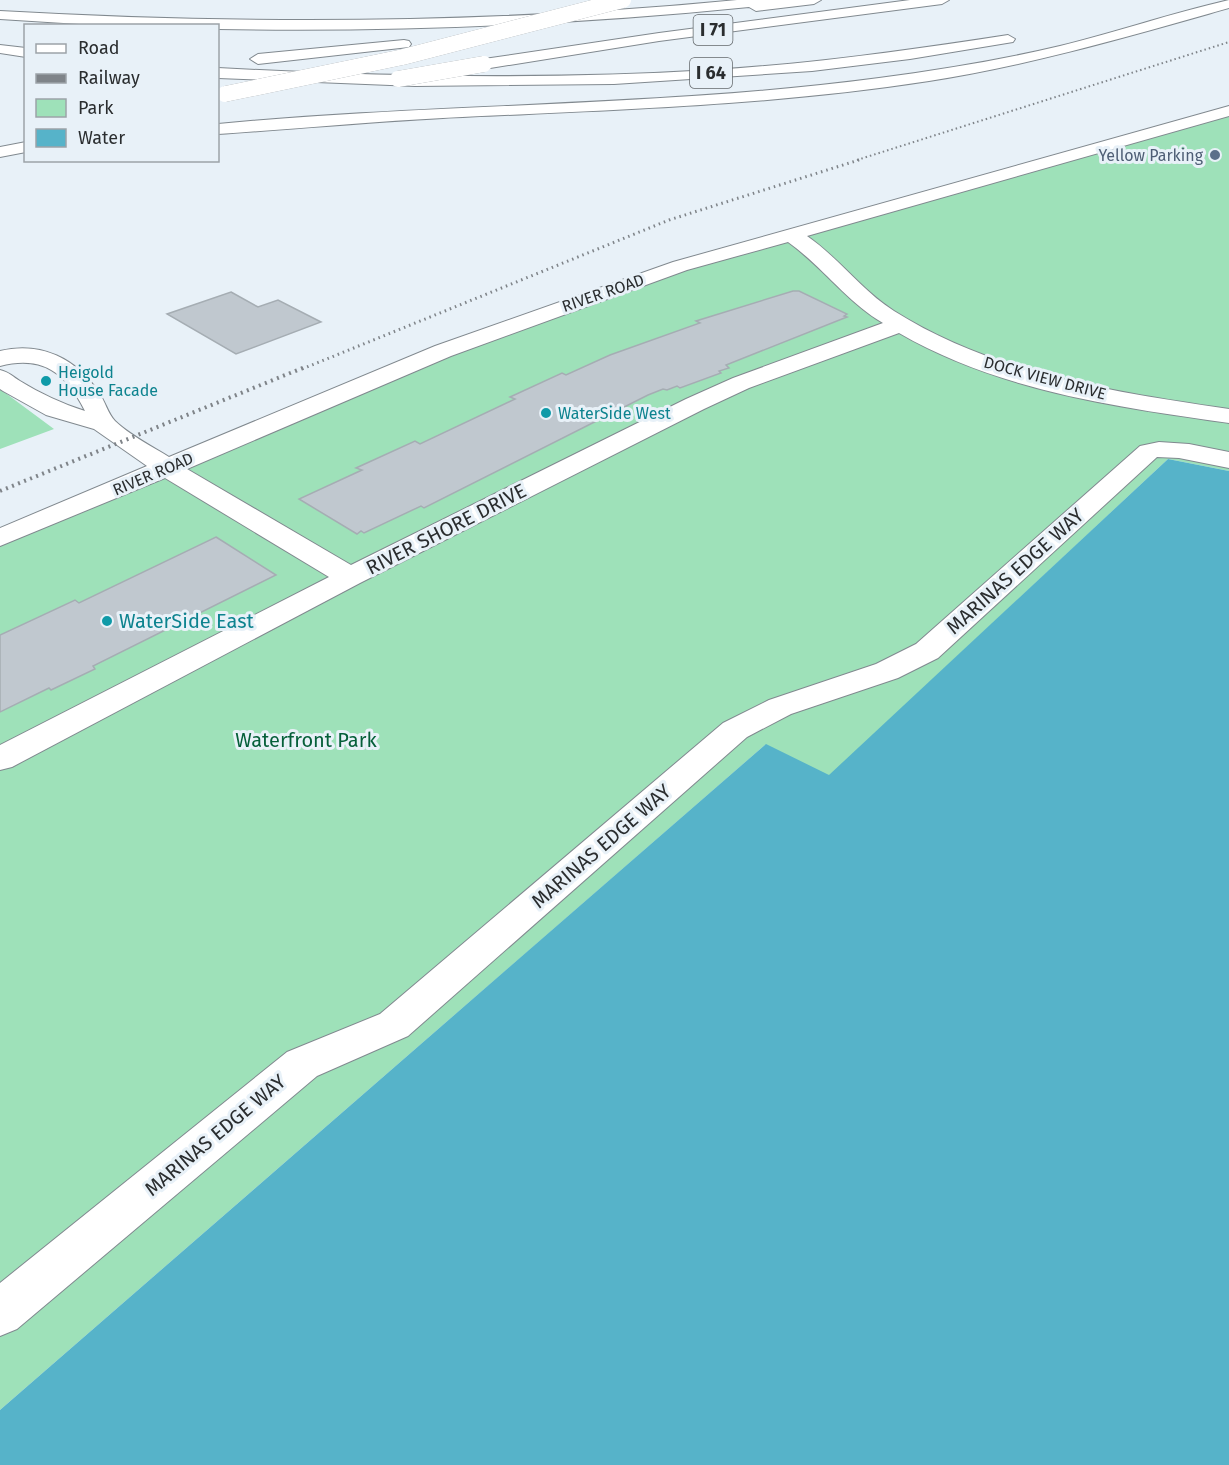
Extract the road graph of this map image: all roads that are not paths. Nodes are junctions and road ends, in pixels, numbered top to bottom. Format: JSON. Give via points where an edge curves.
{"nodes":[{"id":1,"x":623,"y":0,"type":"edge"},
{"id":2,"x":676,"y":0,"type":"edge"},
{"id":3,"x":778,"y":0,"type":"edge"},
{"id":4,"x":814,"y":0,"type":"edge"},
{"id":5,"x":942,"y":0,"type":"edge"},
{"id":6,"x":1200,"y":0,"type":"edge"},
{"id":7,"x":1229,"y":4,"type":"edge"},
{"id":8,"x":0,"y":5,"type":"edge"},
{"id":9,"x":1146,"y":11,"type":"dead end"},
{"id":10,"x":0,"y":15,"type":"edge"},
{"id":11,"x":184,"y":24,"type":"edge"},
{"id":12,"x":219,"y":25,"type":"edge"},
{"id":13,"x":1025,"y":36,"type":"dead end"},
{"id":14,"x":0,"y":49,"type":"edge"},
{"id":15,"x":24,"y":53,"type":"edge"},
{"id":16,"x":219,"y":64,"type":"edge"},
{"id":17,"x":219,"y":73,"type":"edge"},
{"id":18,"x":310,"y":94,"type":"dead end"},
{"id":19,"x":221,"y":95,"type":"edge"},
{"id":20,"x":287,"y":98,"type":"dead end"},
{"id":21,"x":219,"y":110,"type":"edge"},
{"id":22,"x":1229,"y":111,"type":"edge"},
{"id":23,"x":219,"y":129,"type":"edge"},
{"id":24,"x":24,"y":133,"type":"edge"},
{"id":25,"x":0,"y":138,"type":"edge"},
{"id":26,"x":24,"y":147,"type":"edge"},
{"id":27,"x":0,"y":152,"type":"edge"},
{"id":28,"x":24,"y":154,"type":"edge"},
{"id":29,"x":0,"y":158,"type":"edge"},
{"id":30,"x":792,"y":235,"type":"junction"},
{"id":31,"x":902,"y":324,"type":"junction"},
{"id":32,"x":0,"y":362,"type":"edge"},
{"id":33,"x":1229,"y":416,"type":"edge"},
{"id":34,"x":103,"y":424,"type":"junction"},
{"id":35,"x":1229,"y":460,"type":"edge"},
{"id":36,"x":167,"y":468,"type":"junction"},
{"id":37,"x":0,"y":538,"type":"edge"},
{"id":38,"x":350,"y":577,"type":"junction"},
{"id":39,"x":0,"y":759,"type":"edge"},
{"id":40,"x":0,"y":1313,"type":"edge"}],
"edges":[{"from":1,"to":19,"type":"main road","bridge":true,"via":[[414,55]]},
{"from":2,"to":8,"type":"main road","via":[[489,13],[301,17],[190,16]]},
{"from":3,"to":12,"type":"main road","via":[[566,18],[383,25]]},
{"from":4,"to":16,"type":"main road"},
{"from":5,"to":18,"type":"main road","number":"I 71","bridge":true,"via":[[659,37]]},
{"from":6,"to":9,"type":"main road"},
{"from":7,"to":23,"type":"main road","via":[[1023,58],[854,86],[705,100],[370,116]]},
{"from":10,"to":11,"type":"main road"},
{"from":13,"to":17,"type":"main road","number":"I 64","via":[[834,63],[634,78],[398,81]]},
{"from":14,"to":15,"type":"main road"},
{"from":20,"to":21,"type":"main road"},
{"from":22,"to":30,"type":"main road","name":"RIVER ROAD"},
{"from":24,"to":25,"type":"main road"},
{"from":26,"to":27,"type":"main road"},
{"from":28,"to":29,"type":"main road"},
{"from":30,"to":31,"type":"main road","name":"DOCK VIEW DRIVE"},
{"from":30,"to":36,"type":"main road","name":"RIVER ROAD","via":[[680,267],[443,351]]},
{"from":31,"to":33,"type":"main road","name":"DOCK VIEW DRIVE","via":[[945,348],[1009,372],[1148,404]]},
{"from":31,"to":38,"type":"main road","name":"RIVER SHORE DRIVE","via":[[741,383]]},
{"from":32,"to":34,"type":"main road","via":[[11,386],[55,410]]},
{"from":32,"to":34,"type":"main road","via":[[31,355],[73,374],[91,397]]},
{"from":34,"to":36,"type":"main road"},
{"from":35,"to":40,"type":"main road","name":"MARINAS EDGE WAY","via":[[1176,449],[1149,451],[927,651],[887,671],[780,707],[735,730],[394,1025],[302,1064]]},
{"from":36,"to":37,"type":"main road","name":"RIVER ROAD"},
{"from":36,"to":38,"type":"main road"},
{"from":38,"to":39,"type":"main road","name":"RIVER SHORE DRIVE"}]}
